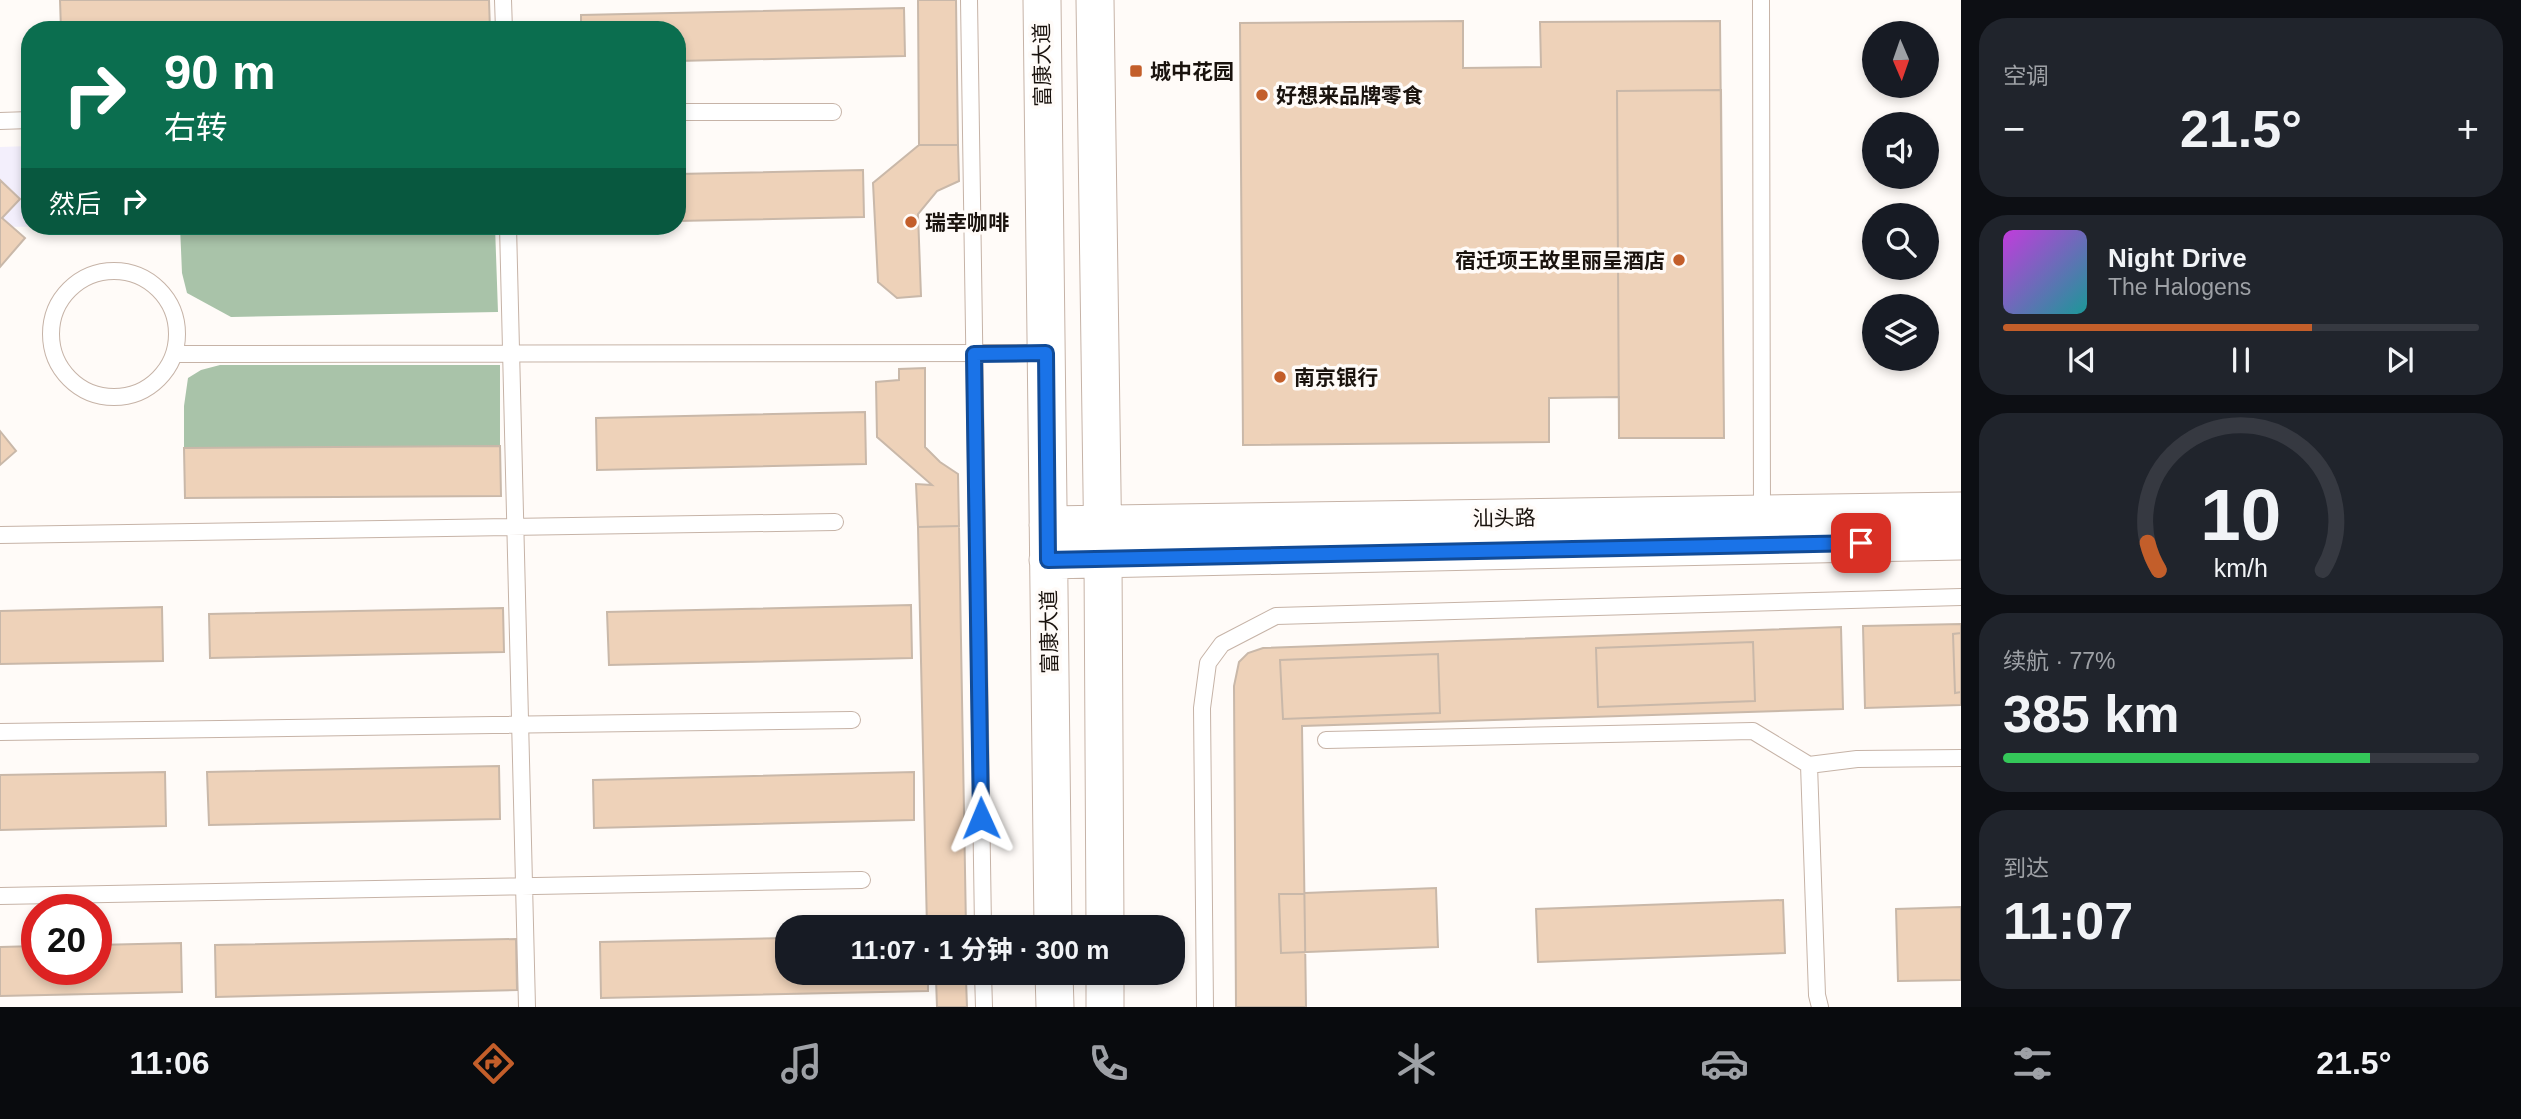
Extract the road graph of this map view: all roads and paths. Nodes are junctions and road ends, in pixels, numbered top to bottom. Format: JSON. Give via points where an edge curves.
{"nodes":[{"id":1,"x":503,"y":0,"type":"edge"},
{"id":2,"x":969,"y":0,"type":"edge"},
{"id":3,"x":1042,"y":0,"type":"edge"},
{"id":4,"x":1095,"y":0,"type":"edge"},
{"id":5,"x":1761,"y":0,"type":"edge"},
{"id":6,"x":504,"y":21,"type":"edge"},
{"id":7,"x":686,"y":112,"type":"edge"},
{"id":8,"x":833,"y":112,"type":"dead end"},
{"id":9,"x":21,"y":120,"type":"edge"},
{"id":10,"x":0,"y":121,"type":"edge"},
{"id":11,"x":508,"y":235,"type":"edge"},
{"id":12,"x":1046,"y":353,"type":"junction"},
{"id":13,"x":174,"y":354,"type":"junction"},
{"id":14,"x":510,"y":354,"type":"junction"},
{"id":15,"x":974,"y":354,"type":"junction"},
{"id":16,"x":1961,"y":511,"type":"edge"},
{"id":17,"x":835,"y":522,"type":"dead end"},
{"id":18,"x":515,"y":526,"type":"junction"},
{"id":19,"x":1761,"y":529,"type":"junction"},
{"id":20,"x":0,"y":535,"type":"edge"},
{"id":21,"x":1961,"y":541,"type":"edge"},
{"id":22,"x":1102,"y":542,"type":"junction"},
{"id":23,"x":1048,"y":543,"type":"junction"},
{"id":24,"x":1961,"y":597,"type":"edge"},
{"id":25,"x":852,"y":720,"type":"dead end"},
{"id":26,"x":520,"y":725,"type":"junction"},
{"id":27,"x":0,"y":732,"type":"edge"},
{"id":28,"x":1326,"y":740,"type":"dead end"},
{"id":29,"x":1961,"y":758,"type":"edge"},
{"id":30,"x":1809,"y":765,"type":"junction"},
{"id":31,"x":862,"y":880,"type":"dead end"},
{"id":32,"x":524,"y":886,"type":"junction"},
{"id":33,"x":0,"y":896,"type":"edge"},
{"id":34,"x":983,"y":915,"type":"edge"},
{"id":35,"x":1054,"y":915,"type":"edge"},
{"id":36,"x":1105,"y":915,"type":"edge"},
{"id":37,"x":983,"y":985,"type":"edge"},
{"id":38,"x":1054,"y":985,"type":"edge"},
{"id":39,"x":1105,"y":985,"type":"edge"},
{"id":40,"x":527,"y":1007,"type":"edge"},
{"id":41,"x":984,"y":1007,"type":"edge"},
{"id":42,"x":1055,"y":1007,"type":"edge"},
{"id":43,"x":1105,"y":1007,"type":"edge"},
{"id":44,"x":1205,"y":1007,"type":"edge"},
{"id":45,"x":1820,"y":1007,"type":"edge"}],
"edges":[{"from":1,"to":6,"type":"lane"},
{"from":2,"to":15,"type":"lane"},
{"from":3,"to":12,"type":"street","name":"富康大道"},
{"from":4,"to":22,"type":"street"},
{"from":5,"to":19,"type":"lane"},
{"from":7,"to":8,"type":"lane"},
{"from":9,"to":10,"type":"lane"},
{"from":11,"to":14,"type":"lane"},
{"from":12,"to":15,"type":"lane"},
{"from":12,"to":23,"type":"street","name":"富康大道"},
{"from":13,"to":13,"type":"lane","via":[[149,386],[130,395],[90,393],[59,367],[51,348],[50,327],[67,291],[84,278],[105,271],[127,272],[163,294],[177,333]]},
{"from":13,"to":14,"type":"lane"},
{"from":14,"to":15,"type":"lane"},
{"from":14,"to":18,"type":"lane"},
{"from":15,"to":34,"type":"lane"},
{"from":16,"to":19,"type":"street","name":"汕头路"},
{"from":17,"to":18,"type":"lane"},
{"from":18,"to":20,"type":"lane"},
{"from":18,"to":26,"type":"lane"},
{"from":19,"to":21,"type":"street","name":"汕头路"},
{"from":19,"to":22,"type":"street","name":"汕头路"},
{"from":22,"to":23,"type":"street","name":"汕头路"},
{"from":22,"to":36,"type":"street"},
{"from":23,"to":35,"type":"street","name":"富康大道"},
{"from":24,"to":44,"type":"lane","via":[[1276,616],[1222,644],[1208,663],[1202,708]]},
{"from":25,"to":26,"type":"lane"},
{"from":26,"to":27,"type":"lane"},
{"from":26,"to":32,"type":"lane"},
{"from":28,"to":30,"type":"lane","via":[[1753,731]]},
{"from":29,"to":30,"type":"lane"},
{"from":30,"to":45,"type":"lane"},
{"from":31,"to":32,"type":"lane"},
{"from":32,"to":33,"type":"lane"},
{"from":32,"to":40,"type":"lane"},
{"from":37,"to":41,"type":"lane"},
{"from":38,"to":42,"type":"street"},
{"from":39,"to":43,"type":"street"}]}
